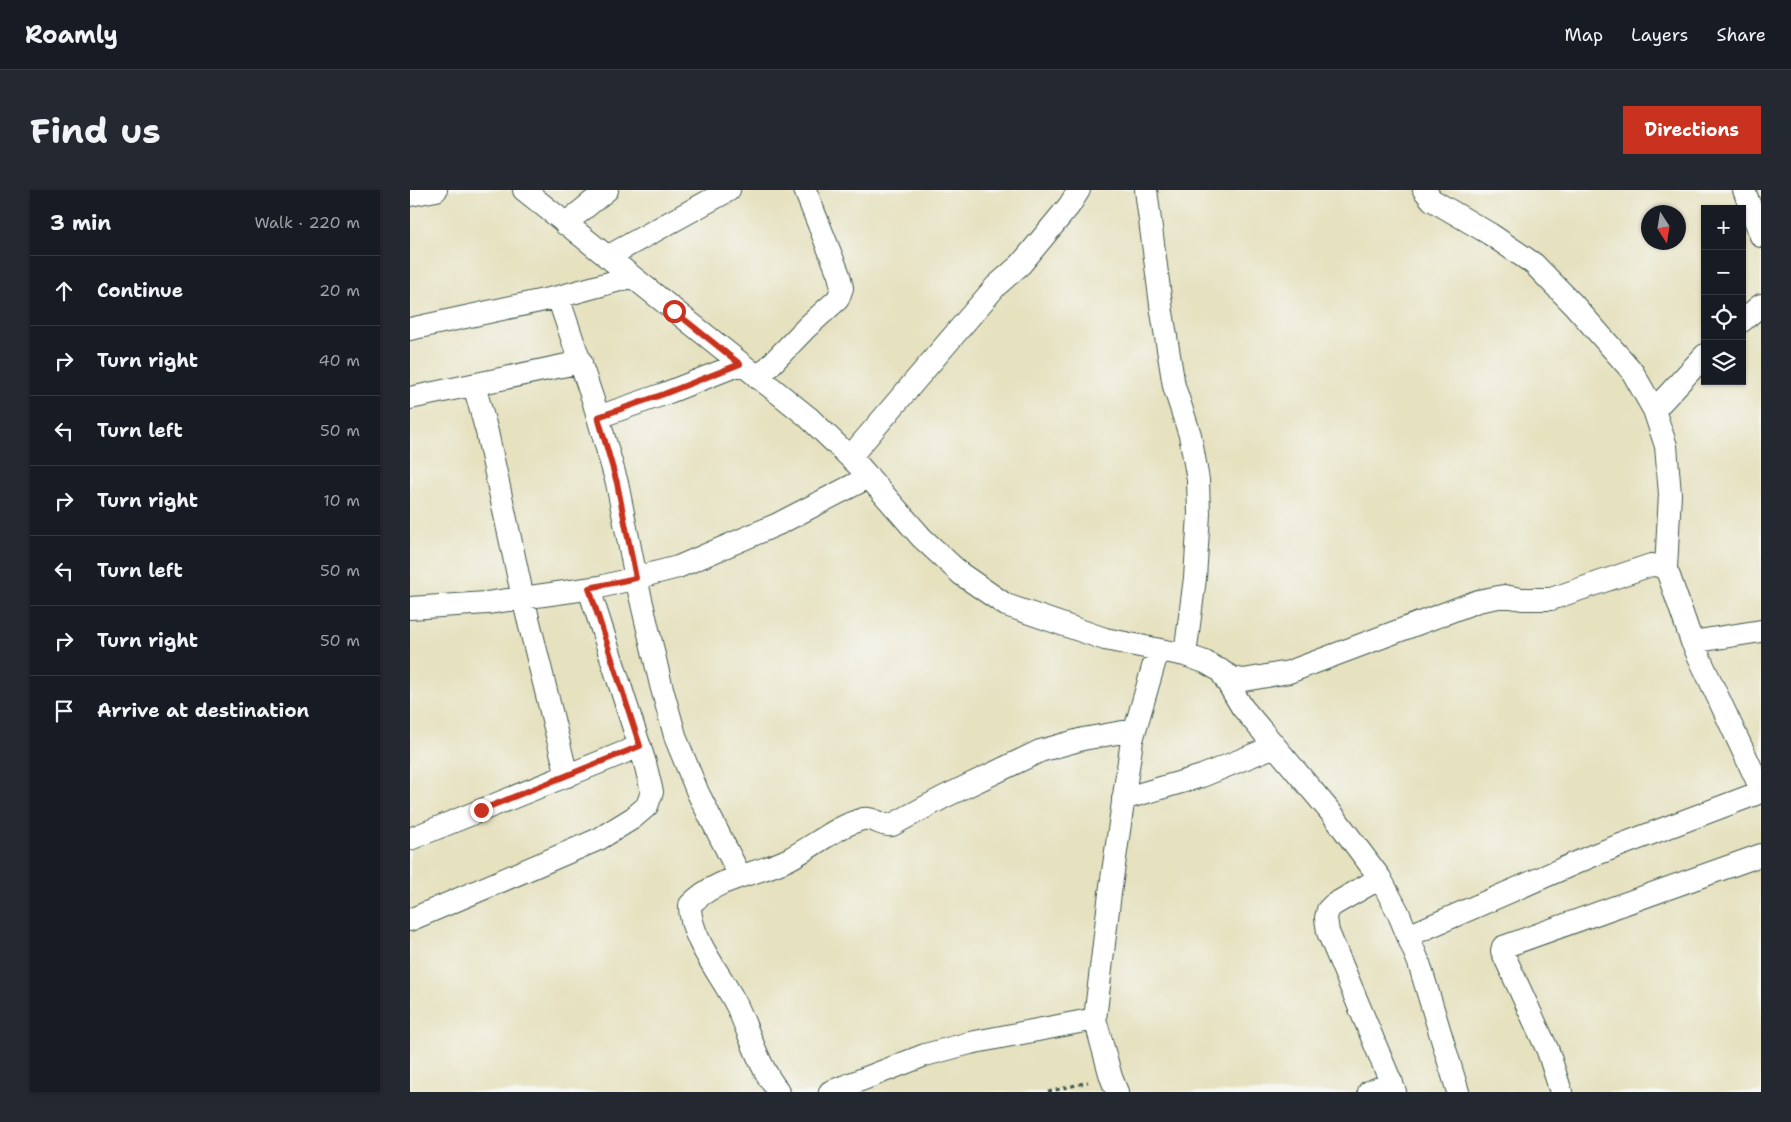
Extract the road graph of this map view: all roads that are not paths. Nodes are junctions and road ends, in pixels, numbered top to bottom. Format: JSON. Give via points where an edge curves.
{"nodes":[{"id":1,"x":436,"y":190,"type":"edge"},
{"id":2,"x":524,"y":190,"type":"edge"},
{"id":3,"x":607,"y":190,"type":"edge"},
{"id":4,"x":729,"y":190,"type":"edge"},
{"id":5,"x":805,"y":190,"type":"edge"},
{"id":6,"x":1079,"y":190,"type":"edge"},
{"id":7,"x":1146,"y":190,"type":"edge"},
{"id":8,"x":1424,"y":190,"type":"edge"},
{"id":9,"x":1744,"y":190,"type":"edge"},
{"id":10,"x":410,"y":195,"type":"edge"},
{"id":11,"x":565,"y":224,"type":"junction"},
{"id":12,"x":1761,"y":236,"type":"edge"},
{"id":13,"x":607,"y":257,"type":"junction"},
{"id":14,"x":631,"y":277,"type":"junction"},
{"id":15,"x":558,"y":297,"type":"junction"},
{"id":16,"x":1761,"y":304,"type":"edge"},
{"id":17,"x":1746,"y":317,"type":"edge"},
{"id":18,"x":410,"y":330,"type":"edge"},
{"id":19,"x":1701,"y":359,"type":"edge"},
{"id":20,"x":581,"y":362,"type":"junction"},
{"id":21,"x":740,"y":364,"type":"junction"},
{"id":22,"x":758,"y":378,"type":"junction"},
{"id":23,"x":474,"y":385,"type":"junction"},
{"id":24,"x":410,"y":398,"type":"edge"},
{"id":25,"x":1654,"y":410,"type":"junction"},
{"id":26,"x":598,"y":417,"type":"junction"},
{"id":27,"x":850,"y":458,"type":"junction"},
{"id":28,"x":868,"y":477,"type":"junction"},
{"id":29,"x":1666,"y":568,"type":"junction"},
{"id":30,"x":636,"y":578,"type":"junction"},
{"id":31,"x":589,"y":588,"type":"junction"},
{"id":32,"x":522,"y":598,"type":"junction"},
{"id":33,"x":410,"y":608,"type":"edge"},
{"id":34,"x":1761,"y":631,"type":"edge"},
{"id":35,"x":1692,"y":642,"type":"junction"},
{"id":36,"x":1158,"y":650,"type":"junction"},
{"id":37,"x":1185,"y":655,"type":"junction"},
{"id":38,"x":1220,"y":670,"type":"junction"},
{"id":39,"x":1134,"y":730,"type":"junction"},
{"id":40,"x":640,"y":746,"type":"junction"},
{"id":41,"x":1275,"y":746,"type":"junction"},
{"id":42,"x":567,"y":776,"type":"junction"},
{"id":43,"x":1761,"y":791,"type":"edge"},
{"id":44,"x":1123,"y":799,"type":"junction"},
{"id":45,"x":410,"y":839,"type":"edge"},
{"id":46,"x":1761,"y":855,"type":"edge"},
{"id":47,"x":740,"y":876,"type":"junction"},
{"id":48,"x":1380,"y":878,"type":"junction"},
{"id":49,"x":410,"y":920,"type":"edge"},
{"id":50,"x":1408,"y":936,"type":"junction"},
{"id":51,"x":1095,"y":1019,"type":"junction"},
{"id":52,"x":1114,"y":1084,"type":"edge"},
{"id":53,"x":1394,"y":1087,"type":"edge"},
{"id":54,"x":779,"y":1092,"type":"edge"},
{"id":55,"x":830,"y":1092,"type":"edge"},
{"id":56,"x":1369,"y":1092,"type":"edge"},
{"id":57,"x":1458,"y":1092,"type":"edge"},
{"id":58,"x":1561,"y":1092,"type":"edge"}],
"edges":[{"from":1,"to":10,"type":"street"},
{"from":2,"to":11,"type":"street"},
{"from":3,"to":11,"type":"street"},
{"from":4,"to":13,"type":"street"},
{"from":5,"to":22,"type":"street","via":[[839,275],[841,295]]},
{"from":6,"to":27,"type":"street","via":[[1020,264],[996,286]]},
{"from":7,"to":37,"type":"street","via":[[1174,386],[1190,435],[1198,480],[1195,578]]},
{"from":8,"to":25,"type":"street","via":[[1432,200],[1534,264],[1632,371]]},
{"from":9,"to":12,"type":"street"},
{"from":11,"to":13,"type":"street"},
{"from":13,"to":14,"type":"street"},
{"from":14,"to":15,"type":"street"},
{"from":14,"to":21,"type":"street"},
{"from":15,"to":18,"type":"street"},
{"from":15,"to":20,"type":"street"},
{"from":16,"to":17,"type":"street"},
{"from":19,"to":25,"type":"street"},
{"from":20,"to":23,"type":"street"},
{"from":20,"to":26,"type":"street"},
{"from":21,"to":22,"type":"street"},
{"from":21,"to":26,"type":"street"},
{"from":22,"to":27,"type":"street","via":[[808,417]]},
{"from":23,"to":24,"type":"street"},
{"from":23,"to":32,"type":"street"},
{"from":25,"to":29,"type":"street","via":[[1666,446],[1670,494]]},
{"from":26,"to":30,"type":"street","via":[[617,483]]},
{"from":27,"to":28,"type":"street"},
{"from":28,"to":30,"type":"street","via":[[778,524],[678,567]]},
{"from":28,"to":36,"type":"street","via":[[922,538],[961,574],[1006,605],[1105,639]]},
{"from":29,"to":35,"type":"street"},
{"from":29,"to":38,"type":"street","via":[[1651,565],[1551,599],[1504,596],[1478,600],[1289,672],[1263,678],[1233,678]]},
{"from":30,"to":31,"type":"street"},
{"from":30,"to":47,"type":"street","via":[[676,740],[698,793]]},
{"from":31,"to":32,"type":"street"},
{"from":31,"to":40,"type":"street"},
{"from":32,"to":33,"type":"street"},
{"from":32,"to":42,"type":"street"},
{"from":34,"to":35,"type":"street"},
{"from":35,"to":43,"type":"street"},
{"from":36,"to":37,"type":"street"},
{"from":36,"to":39,"type":"street"},
{"from":37,"to":38,"type":"street"},
{"from":38,"to":41,"type":"street","via":[[1242,707]]},
{"from":39,"to":44,"type":"street"},
{"from":39,"to":47,"type":"street","via":[[1082,739],[1040,751],[892,825],[865,819],[842,827],[788,860]]},
{"from":40,"to":42,"type":"street"},
{"from":40,"to":49,"type":"street","via":[[652,792],[647,806],[633,818],[599,839]]},
{"from":41,"to":44,"type":"street","via":[[1202,776]]},
{"from":41,"to":48,"type":"street"},
{"from":42,"to":45,"type":"street"},
{"from":43,"to":50,"type":"street","via":[[1594,854]]},
{"from":44,"to":51,"type":"street"},
{"from":46,"to":58,"type":"street","via":[[1503,947],[1548,1051]]},
{"from":47,"to":54,"type":"street","via":[[699,896],[690,905],[690,914],[765,1070]]},
{"from":48,"to":50,"type":"street"},
{"from":48,"to":53,"type":"street","via":[[1334,905],[1326,918],[1328,932]]},
{"from":50,"to":57,"type":"street"},
{"from":51,"to":52,"type":"street"},
{"from":51,"to":55,"type":"street","via":[[970,1043]]},
{"from":53,"to":56,"type":"street"}]}
